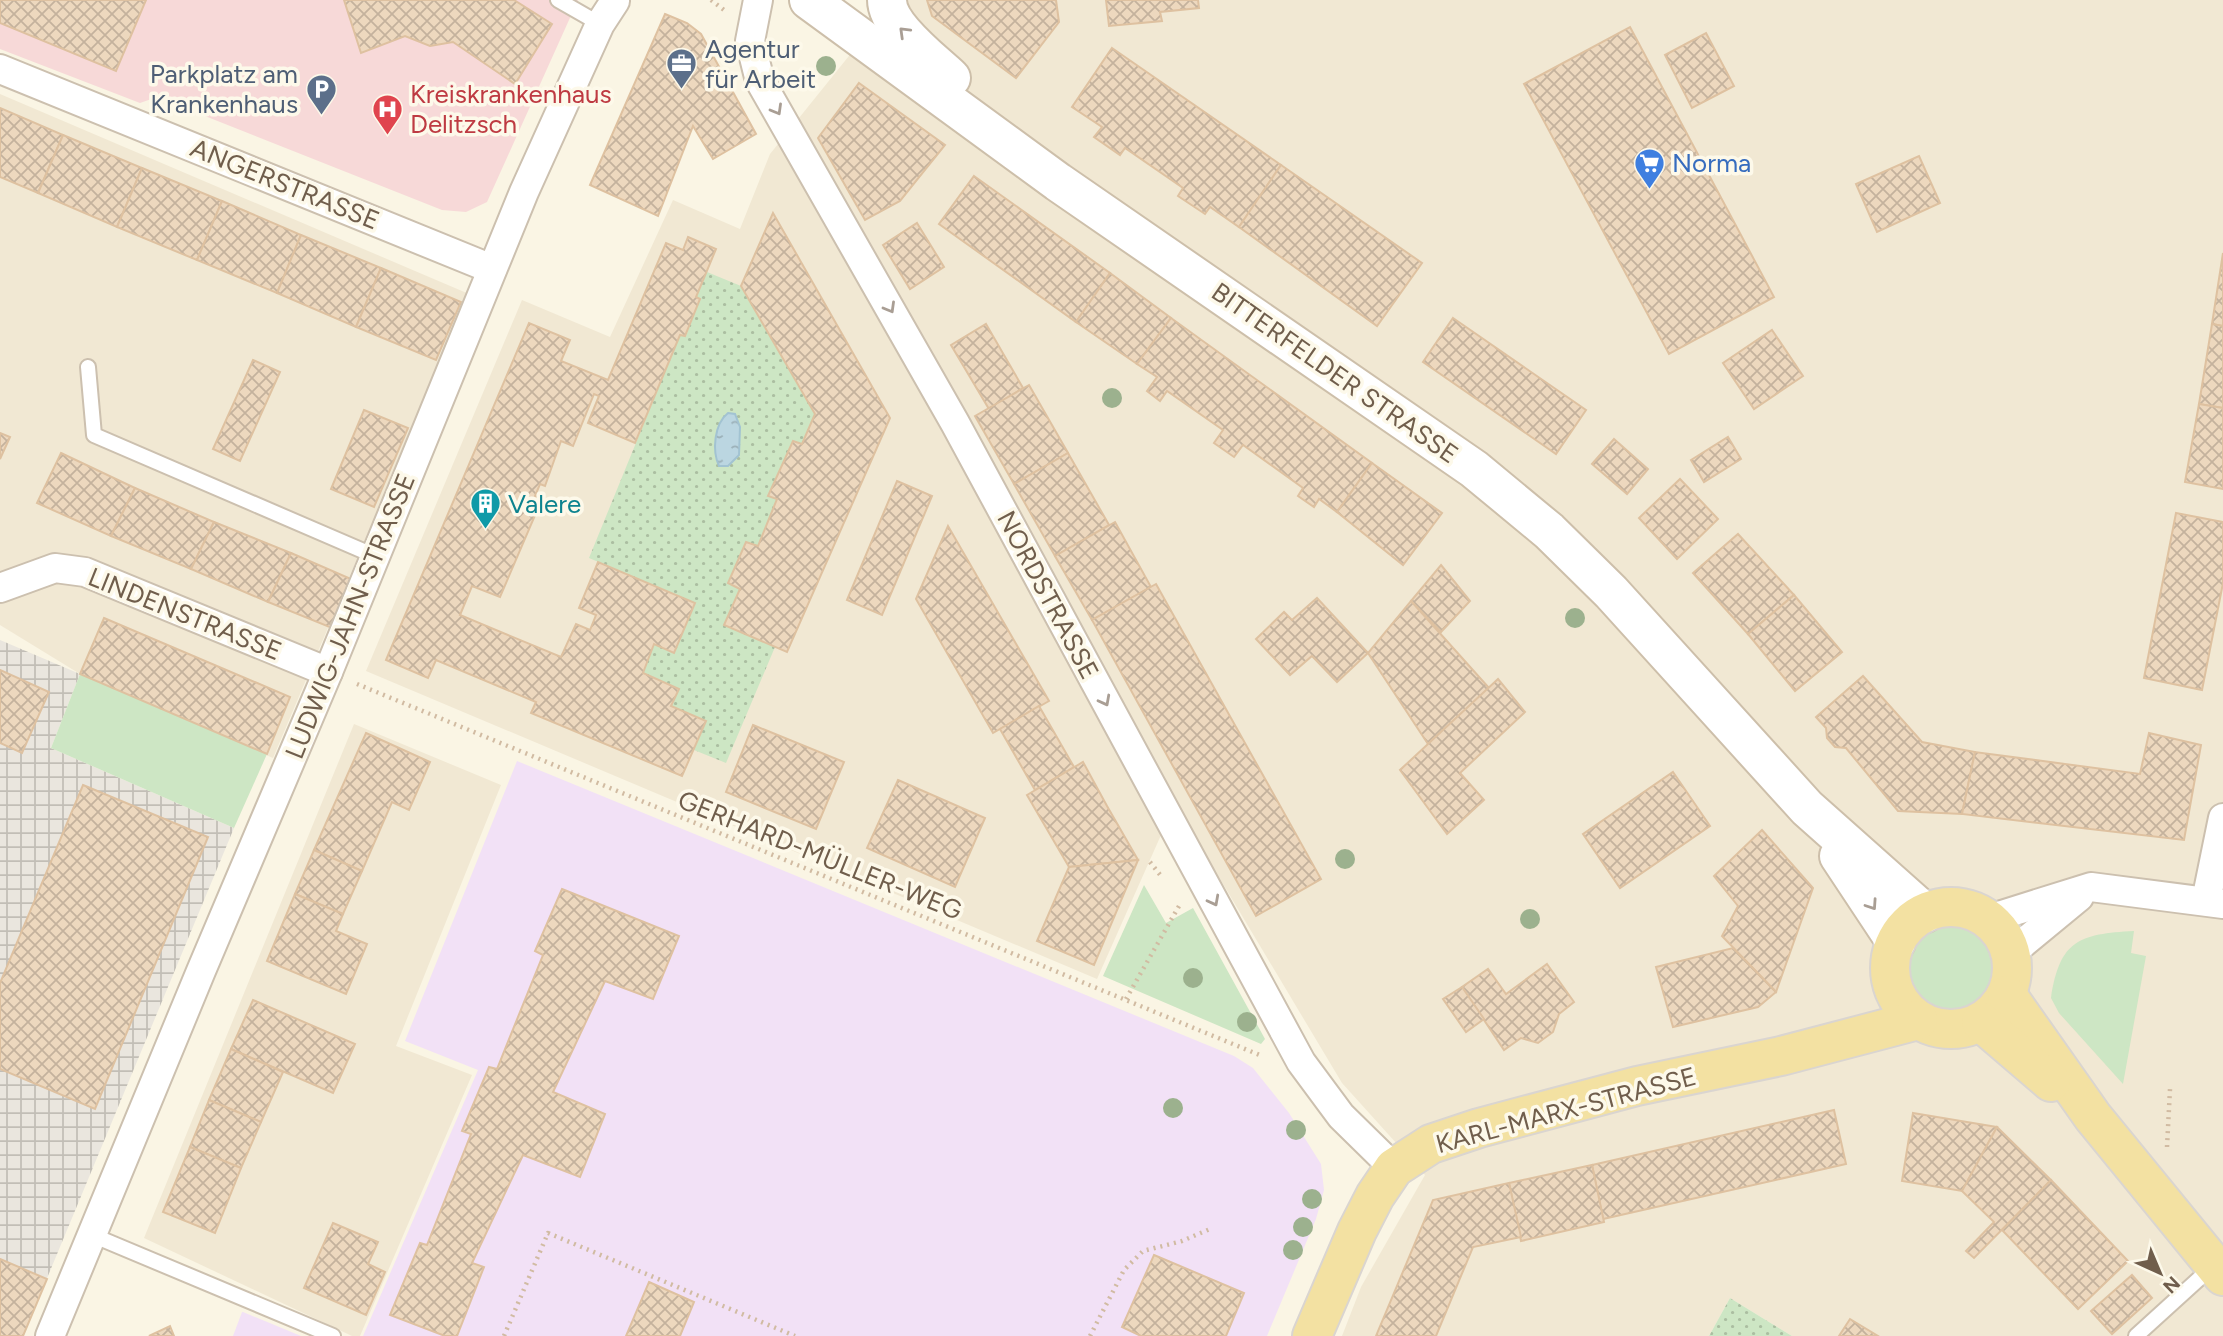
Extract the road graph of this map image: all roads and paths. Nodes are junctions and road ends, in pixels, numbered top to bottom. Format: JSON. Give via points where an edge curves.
{"nodes":[{"id":1,"x":558,"y":0,"type":"edge"},
{"id":2,"x":711,"y":0,"type":"edge"},
{"id":3,"x":758,"y":0,"type":"edge"},
{"id":4,"x":809,"y":0,"type":"edge"},
{"id":5,"x":887,"y":0,"type":"edge"},
{"id":6,"x":607,"y":12,"type":"edge"},
{"id":7,"x":731,"y":15,"type":"dead end"},
{"id":8,"x":0,"y":69,"type":"edge"},
{"id":9,"x":1058,"y":182,"type":"junction"},
{"id":10,"x":492,"y":269,"type":"junction"},
{"id":11,"x":88,"y":367,"type":"dead end"},
{"id":12,"x":375,"y":556,"type":"junction"},
{"id":13,"x":0,"y":588,"type":"edge"},
{"id":14,"x":328,"y":672,"type":"junction"},
{"id":15,"x":1807,"y":808,"type":"junction"},
{"id":16,"x":2223,"y":818,"type":"edge"},
{"id":17,"x":1150,"y":862,"type":"dead end"},
{"id":18,"x":1166,"y":882,"type":"dead end"},
{"id":19,"x":2091,"y":887,"type":"junction"},
{"id":20,"x":1181,"y":903,"type":"dead end"},
{"id":21,"x":2215,"y":903,"type":"edge"},
{"id":22,"x":1925,"y":913,"type":"junction"},
{"id":23,"x":1989,"y":919,"type":"junction"},
{"id":24,"x":1896,"y":942,"type":"junction"},
{"id":25,"x":2011,"y":953,"type":"junction"},
{"id":26,"x":1894,"y":989,"type":"junction"},
{"id":27,"x":1126,"y":999,"type":"dead end"},
{"id":28,"x":1994,"y":1008,"type":"junction"},
{"id":29,"x":1918,"y":1020,"type":"junction"},
{"id":30,"x":1802,"y":1051,"type":"junction"},
{"id":31,"x":1301,"y":1062,"type":"junction"},
{"id":32,"x":1394,"y":1168,"type":"junction"},
{"id":33,"x":1210,"y":1229,"type":"dead end"},
{"id":34,"x":92,"y":1235,"type":"junction"},
{"id":35,"x":2218,"y":1271,"type":"edge"},
{"id":36,"x":50,"y":1336,"type":"edge"},
{"id":37,"x":333,"y":1336,"type":"edge"},
{"id":38,"x":504,"y":1336,"type":"edge"},
{"id":39,"x":795,"y":1336,"type":"edge"},
{"id":40,"x":1090,"y":1336,"type":"edge"},
{"id":41,"x":1312,"y":1336,"type":"edge"},
{"id":42,"x":2136,"y":1336,"type":"edge"}],
"edges":[{"from":1,"to":6,"type":"lane"},
{"from":2,"to":7,"type":"path"},
{"from":3,"to":31,"type":"street","name":"NORDSTRASSE","one_way":true,"via":[[750,41],[760,81],[955,423]]},
{"from":4,"to":9,"type":"street","name":"BITTERFELDER STRASSE"},
{"from":9,"to":5,"type":"street","one_way":true,"via":[[894,23]]},
{"from":6,"to":10,"type":"street","name":"LUDWIG-JAHN-STRASSE"},
{"from":8,"to":10,"type":"street","name":"ANGERSTRASSE"},
{"from":9,"to":15,"type":"street","name":"BITTERFELDER STRASSE","via":[[1474,469],[1549,531],[1611,592]]},
{"from":10,"to":12,"type":"street","name":"LUDWIG-JAHN-STRASSE"},
{"from":11,"to":12,"type":"lane","via":[[94,435]]},
{"from":12,"to":14,"type":"street","name":"LUDWIG-JAHN-STRASSE"},
{"from":13,"to":14,"type":"street","name":"LINDENSTRASSE","via":[[55,568],[85,572]]},
{"from":14,"to":31,"type":"path","name":"GERHARD-MÜLLER-WEG","via":[[1256,1055]]},
{"from":14,"to":34,"type":"street","name":"LUDWIG-JAHN-STRASSE"},
{"from":15,"to":22,"type":"street","name":"BITTERFELDER STRASSE"},
{"from":15,"to":24,"type":"street","name":"BITTERFELDER STRASSE","one_way":true},
{"from":16,"to":21,"type":"street"},
{"from":17,"to":18,"type":"path"},
{"from":19,"to":21,"type":"street"},
{"from":19,"to":23,"type":"street"},
{"from":19,"to":25,"type":"street"},
{"from":20,"to":27,"type":"path"},
{"from":22,"to":23,"type":"main road","via":[[1953,906]]},
{"from":22,"to":24,"type":"main road","via":[[1903,930]]},
{"from":23,"to":25,"type":"main road","via":[[2003,933]]},
{"from":24,"to":26,"type":"main road","via":[[1890,969]]},
{"from":25,"to":28,"type":"main road","via":[[2013,974]]},
{"from":26,"to":29,"type":"main road","via":[[1903,1007]]},
{"from":26,"to":30,"type":"main road","name":"KARL-MARX-STRASSE"},
{"from":28,"to":29,"type":"main road","via":[[1966,1028],[1933,1027]]},
{"from":28,"to":35,"type":"main road","via":[[2093,1118]]},
{"from":29,"to":30,"type":"main road","name":"KARL-MARX-STRASSE"},
{"from":30,"to":32,"type":"main road","name":"KARL-MARX-STRASSE","via":[[1637,1086],[1479,1128],[1432,1144]]},
{"from":31,"to":32,"type":"street","name":"NORDSTRASSE","via":[[1341,1116]]},
{"from":32,"to":41,"type":"main road","name":"KARL-MARX-STRASSE","via":[[1357,1231]]},
{"from":33,"to":40,"type":"path","via":[[1143,1251],[1124,1270]]},
{"from":34,"to":36,"type":"street","name":"LUDWIG-JAHN-STRASSE"},
{"from":34,"to":37,"type":"lane"},
{"from":35,"to":42,"type":"lane"},
{"from":38,"to":39,"type":"path","via":[[548,1233]]}]}
